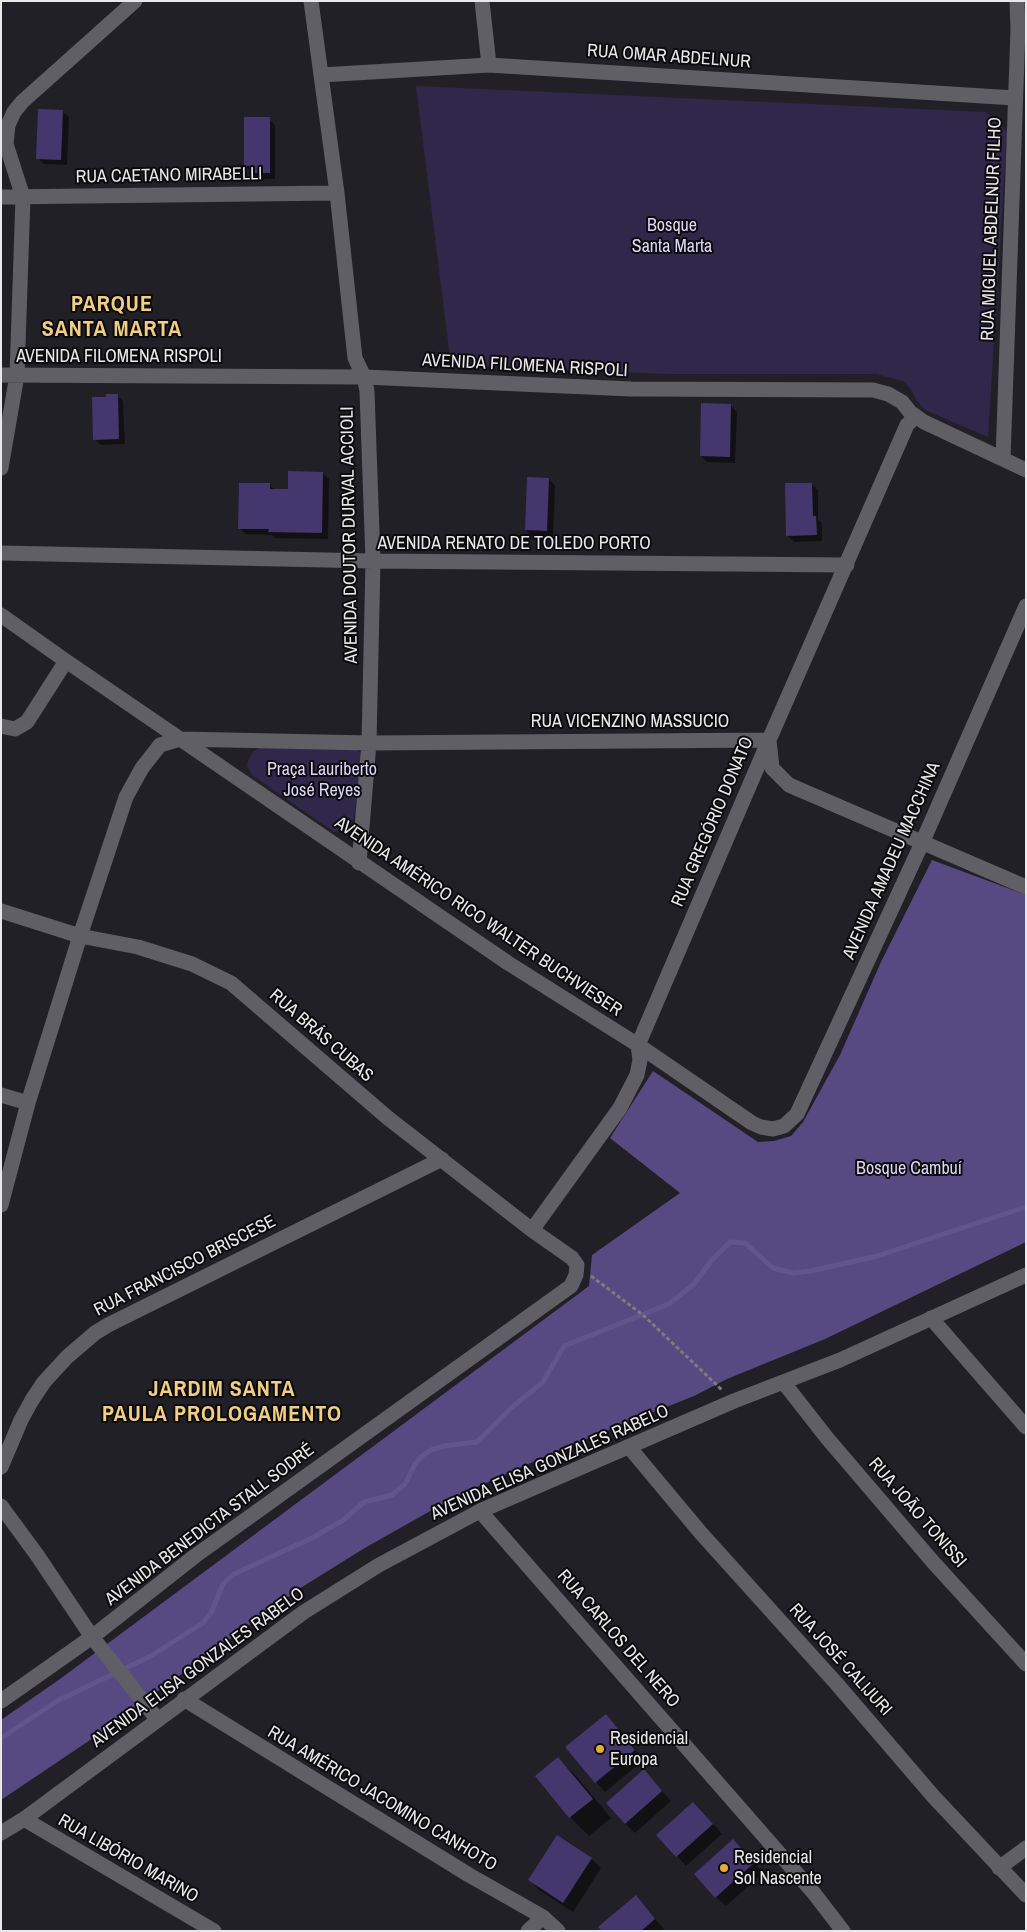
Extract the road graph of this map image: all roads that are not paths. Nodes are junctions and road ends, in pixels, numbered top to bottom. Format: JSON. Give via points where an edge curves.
{"nodes":[{"id":1,"x":135,"y":1,"type":"edge"},
{"id":2,"x":311,"y":1,"type":"edge"},
{"id":3,"x":482,"y":1,"type":"edge"},
{"id":4,"x":1017,"y":1,"type":"edge"},
{"id":5,"x":489,"y":65,"type":"junction"},
{"id":6,"x":321,"y":75,"type":"junction"},
{"id":7,"x":1016,"y":98,"type":"junction"},
{"id":8,"x":3,"y":143,"type":"edge"},
{"id":9,"x":337,"y":193,"type":"junction"},
{"id":10,"x":1,"y":197,"type":"edge"},
{"id":11,"x":22,"y":197,"type":"junction"},
{"id":12,"x":1,"y":375,"type":"edge"},
{"id":13,"x":17,"y":375,"type":"junction"},
{"id":14,"x":364,"y":377,"type":"junction"},
{"id":15,"x":915,"y":417,"type":"junction"},
{"id":16,"x":1003,"y":458,"type":"junction"},
{"id":17,"x":1,"y":468,"type":"edge"},
{"id":18,"x":1026,"y":470,"type":"edge"},
{"id":19,"x":1,"y":553,"type":"edge"},
{"id":20,"x":373,"y":562,"type":"junction"},
{"id":21,"x":847,"y":565,"type":"junction"},
{"id":22,"x":1026,"y":606,"type":"edge"},
{"id":23,"x":1,"y":615,"type":"edge"},
{"id":24,"x":66,"y":662,"type":"junction"},
{"id":25,"x":8,"y":728,"type":"edge"},
{"id":26,"x":180,"y":739,"type":"junction"},
{"id":27,"x":769,"y":740,"type":"junction"},
{"id":28,"x":369,"y":743,"type":"junction"},
{"id":29,"x":922,"y":843,"type":"junction"},
{"id":30,"x":359,"y":863,"type":"junction"},
{"id":31,"x":1026,"y":887,"type":"edge"},
{"id":32,"x":1,"y":911,"type":"edge"},
{"id":33,"x":80,"y":936,"type":"junction"},
{"id":34,"x":638,"y":1045,"type":"junction"},
{"id":35,"x":1,"y":1095,"type":"edge"},
{"id":36,"x":28,"y":1103,"type":"junction"},
{"id":37,"x":784,"y":1126,"type":"joint"},
{"id":38,"x":442,"y":1159,"type":"junction"},
{"id":39,"x":1,"y":1205,"type":"edge"},
{"id":40,"x":532,"y":1230,"type":"junction"},
{"id":41,"x":577,"y":1265,"type":"joint"},
{"id":42,"x":1026,"y":1276,"type":"edge"},
{"id":43,"x":932,"y":1318,"type":"junction"},
{"id":44,"x":784,"y":1383,"type":"junction"},
{"id":45,"x":1026,"y":1427,"type":"edge"},
{"id":46,"x":629,"y":1447,"type":"junction"},
{"id":47,"x":1,"y":1467,"type":"edge"},
{"id":48,"x":1,"y":1506,"type":"edge"},
{"id":49,"x":480,"y":1511,"type":"junction"},
{"id":50,"x":92,"y":1637,"type":"junction"},
{"id":51,"x":1026,"y":1664,"type":"edge"},
{"id":52,"x":184,"y":1700,"type":"junction"},
{"id":53,"x":1,"y":1701,"type":"edge"},
{"id":54,"x":158,"y":1720,"type":"junction"},
{"id":55,"x":24,"y":1819,"type":"junction"},
{"id":56,"x":1,"y":1833,"type":"edge"},
{"id":57,"x":1026,"y":1848,"type":"edge"},
{"id":58,"x":999,"y":1868,"type":"junction"},
{"id":59,"x":1026,"y":1895,"type":"edge"},
{"id":60,"x":543,"y":1917,"type":"junction"},
{"id":61,"x":214,"y":1931,"type":"edge"},
{"id":62,"x":528,"y":1931,"type":"edge"},
{"id":63,"x":558,"y":1931,"type":"edge"},
{"id":64,"x":843,"y":1931,"type":"edge"}],
"edges":[{"from":1,"to":8,"type":"street","via":[[22,102],[14,112]]},
{"from":2,"to":6,"type":"street","name":"AVENIDA DOUTOR DURVAL ACCIOLI"},
{"from":3,"to":5,"type":"street"},
{"from":4,"to":7,"type":"street","name":"RUA MIGUEL ABDELNUR FILHO"},
{"from":5,"to":6,"type":"street","name":"RUA OMAR ABDELNUR"},
{"from":5,"to":7,"type":"street","name":"RUA OMAR ABDELNUR"},
{"from":6,"to":9,"type":"street","name":"AVENIDA DOUTOR DURVAL ACCIOLI"},
{"from":7,"to":16,"type":"street","name":"RUA MIGUEL ABDELNUR FILHO"},
{"from":8,"to":11,"type":"street"},
{"from":9,"to":11,"type":"street","name":"RUA CAETANO MIRABELLI"},
{"from":9,"to":14,"type":"street","name":"AVENIDA DOUTOR DURVAL ACCIOLI","via":[[355,358]]},
{"from":10,"to":11,"type":"street","name":"RUA CAETANO MIRABELLI"},
{"from":11,"to":13,"type":"street"},
{"from":12,"to":13,"type":"street","name":"AVENIDA FILOMENA RISPOLI"},
{"from":13,"to":14,"type":"street","name":"AVENIDA FILOMENA RISPOLI"},
{"from":13,"to":17,"type":"street"},
{"from":14,"to":15,"type":"street","name":"AVENIDA FILOMENA RISPOLI","via":[[631,389],[873,390],[902,402]]},
{"from":14,"to":20,"type":"street","name":"AVENIDA DOUTOR DURVAL ACCIOLI"},
{"from":15,"to":16,"type":"street","name":"AVENIDA FILOMENA RISPOLI"},
{"from":15,"to":21,"type":"street","name":"RUA GREGÓRIO DONATO","via":[[907,425]]},
{"from":16,"to":18,"type":"street","name":"AVENIDA FILOMENA RISPOLI"},
{"from":19,"to":20,"type":"street","name":"AVENIDA RENATO DE TOLEDO PORTO"},
{"from":20,"to":21,"type":"street","name":"AVENIDA RENATO DE TOLEDO PORTO"},
{"from":20,"to":28,"type":"street","name":"AVENIDA DOUTOR DURVAL ACCIOLI"},
{"from":21,"to":27,"type":"street","name":"RUA GREGÓRIO DONATO"},
{"from":22,"to":29,"type":"street","name":"AVENIDA AMADEU MACCHINA"},
{"from":23,"to":24,"type":"street","name":"AVENIDA AMÉRICO RICO WALTER BUCHVIESER"},
{"from":24,"to":25,"type":"street","via":[[27,722]]},
{"from":24,"to":26,"type":"street","name":"AVENIDA AMÉRICO RICO WALTER BUCHVIESER"},
{"from":26,"to":28,"type":"street","name":"RUA VICENZINO MASSUCIO"},
{"from":26,"to":30,"type":"street","name":"AVENIDA AMÉRICO RICO WALTER BUCHVIESER"},
{"from":26,"to":33,"type":"street","via":[[160,745],[126,797]]},
{"from":27,"to":28,"type":"street","name":"RUA VICENZINO MASSUCIO"},
{"from":27,"to":29,"type":"street","via":[[772,768],[789,785]]},
{"from":27,"to":34,"type":"street","name":"RUA GREGÓRIO DONATO"},
{"from":28,"to":30,"type":"street","name":"AVENIDA DOUTOR DURVAL ACCIOLI"},
{"from":29,"to":31,"type":"street"},
{"from":29,"to":37,"type":"street","name":"AVENIDA AMADEU MACCHINA","via":[[798,1114]]},
{"from":30,"to":34,"type":"street","name":"AVENIDA AMÉRICO RICO WALTER BUCHVIESER"},
{"from":32,"to":33,"type":"street","name":"RUA BRÁS CUBAS"},
{"from":33,"to":36,"type":"street"},
{"from":33,"to":38,"type":"street","name":"RUA BRÁS CUBAS","via":[[138,947],[192,964],[231,983],[388,1118]]},
{"from":34,"to":37,"type":"street","name":"AVENIDA AMÉRICO RICO WALTER BUCHVIESER","via":[[752,1123],[772,1129]]},
{"from":34,"to":40,"type":"street","name":"RUA GREGÓRIO DONATO","via":[[637,1076],[620,1108]]},
{"from":35,"to":36,"type":"street"},
{"from":36,"to":39,"type":"street"},
{"from":38,"to":40,"type":"street","name":"RUA BRÁS CUBAS"},
{"from":38,"to":47,"type":"street","name":"RUA FRANCISCO BRISCESE","via":[[95,1333],[44,1382],[25,1414]]},
{"from":40,"to":41,"type":"street","name":"RUA BRÁS CUBAS"},
{"from":41,"to":50,"type":"street","name":"AVENIDA BENEDICTA STALL SODRÉ","via":[[571,1286],[195,1556]]},
{"from":42,"to":43,"type":"street","name":"AVENIDA ELISA GONZALES RABELO"},
{"from":43,"to":44,"type":"street","name":"AVENIDA ELISA GONZALES RABELO"},
{"from":43,"to":45,"type":"street"},
{"from":44,"to":46,"type":"street","name":"AVENIDA ELISA GONZALES RABELO"},
{"from":44,"to":51,"type":"street","name":"RUA JOÃO TONISSI","via":[[933,1562]]},
{"from":46,"to":49,"type":"street","name":"AVENIDA ELISA GONZALES RABELO"},
{"from":46,"to":58,"type":"street","name":"RUA JOSÉ CALIJURI","via":[[700,1532]]},
{"from":48,"to":50,"type":"street"},
{"from":49,"to":52,"type":"street","name":"AVENIDA ELISA GONZALES RABELO","via":[[379,1565],[304,1612]]},
{"from":49,"to":64,"type":"street","name":"RUA CARLOS DEL NERO","via":[[814,1892]]},
{"from":50,"to":53,"type":"street","name":"AVENIDA BENEDICTA STALL SODRÉ"},
{"from":50,"to":54,"type":"street"},
{"from":52,"to":54,"type":"street","name":"AVENIDA ELISA GONZALES RABELO"},
{"from":52,"to":60,"type":"street","name":"RUA AMÉRICO JACOMINO CANHOTO"},
{"from":54,"to":55,"type":"street","name":"AVENIDA ELISA GONZALES RABELO"},
{"from":55,"to":56,"type":"street","name":"AVENIDA ELISA GONZALES RABELO"},
{"from":55,"to":61,"type":"street","name":"RUA LIBÓRIO MARINO"},
{"from":57,"to":58,"type":"street"},
{"from":58,"to":59,"type":"street","name":"RUA JOSÉ CALIJURI"},
{"from":60,"to":62,"type":"street"},
{"from":60,"to":63,"type":"street","name":"RUA AMÉRICO JACOMINO CANHOTO"}]}
